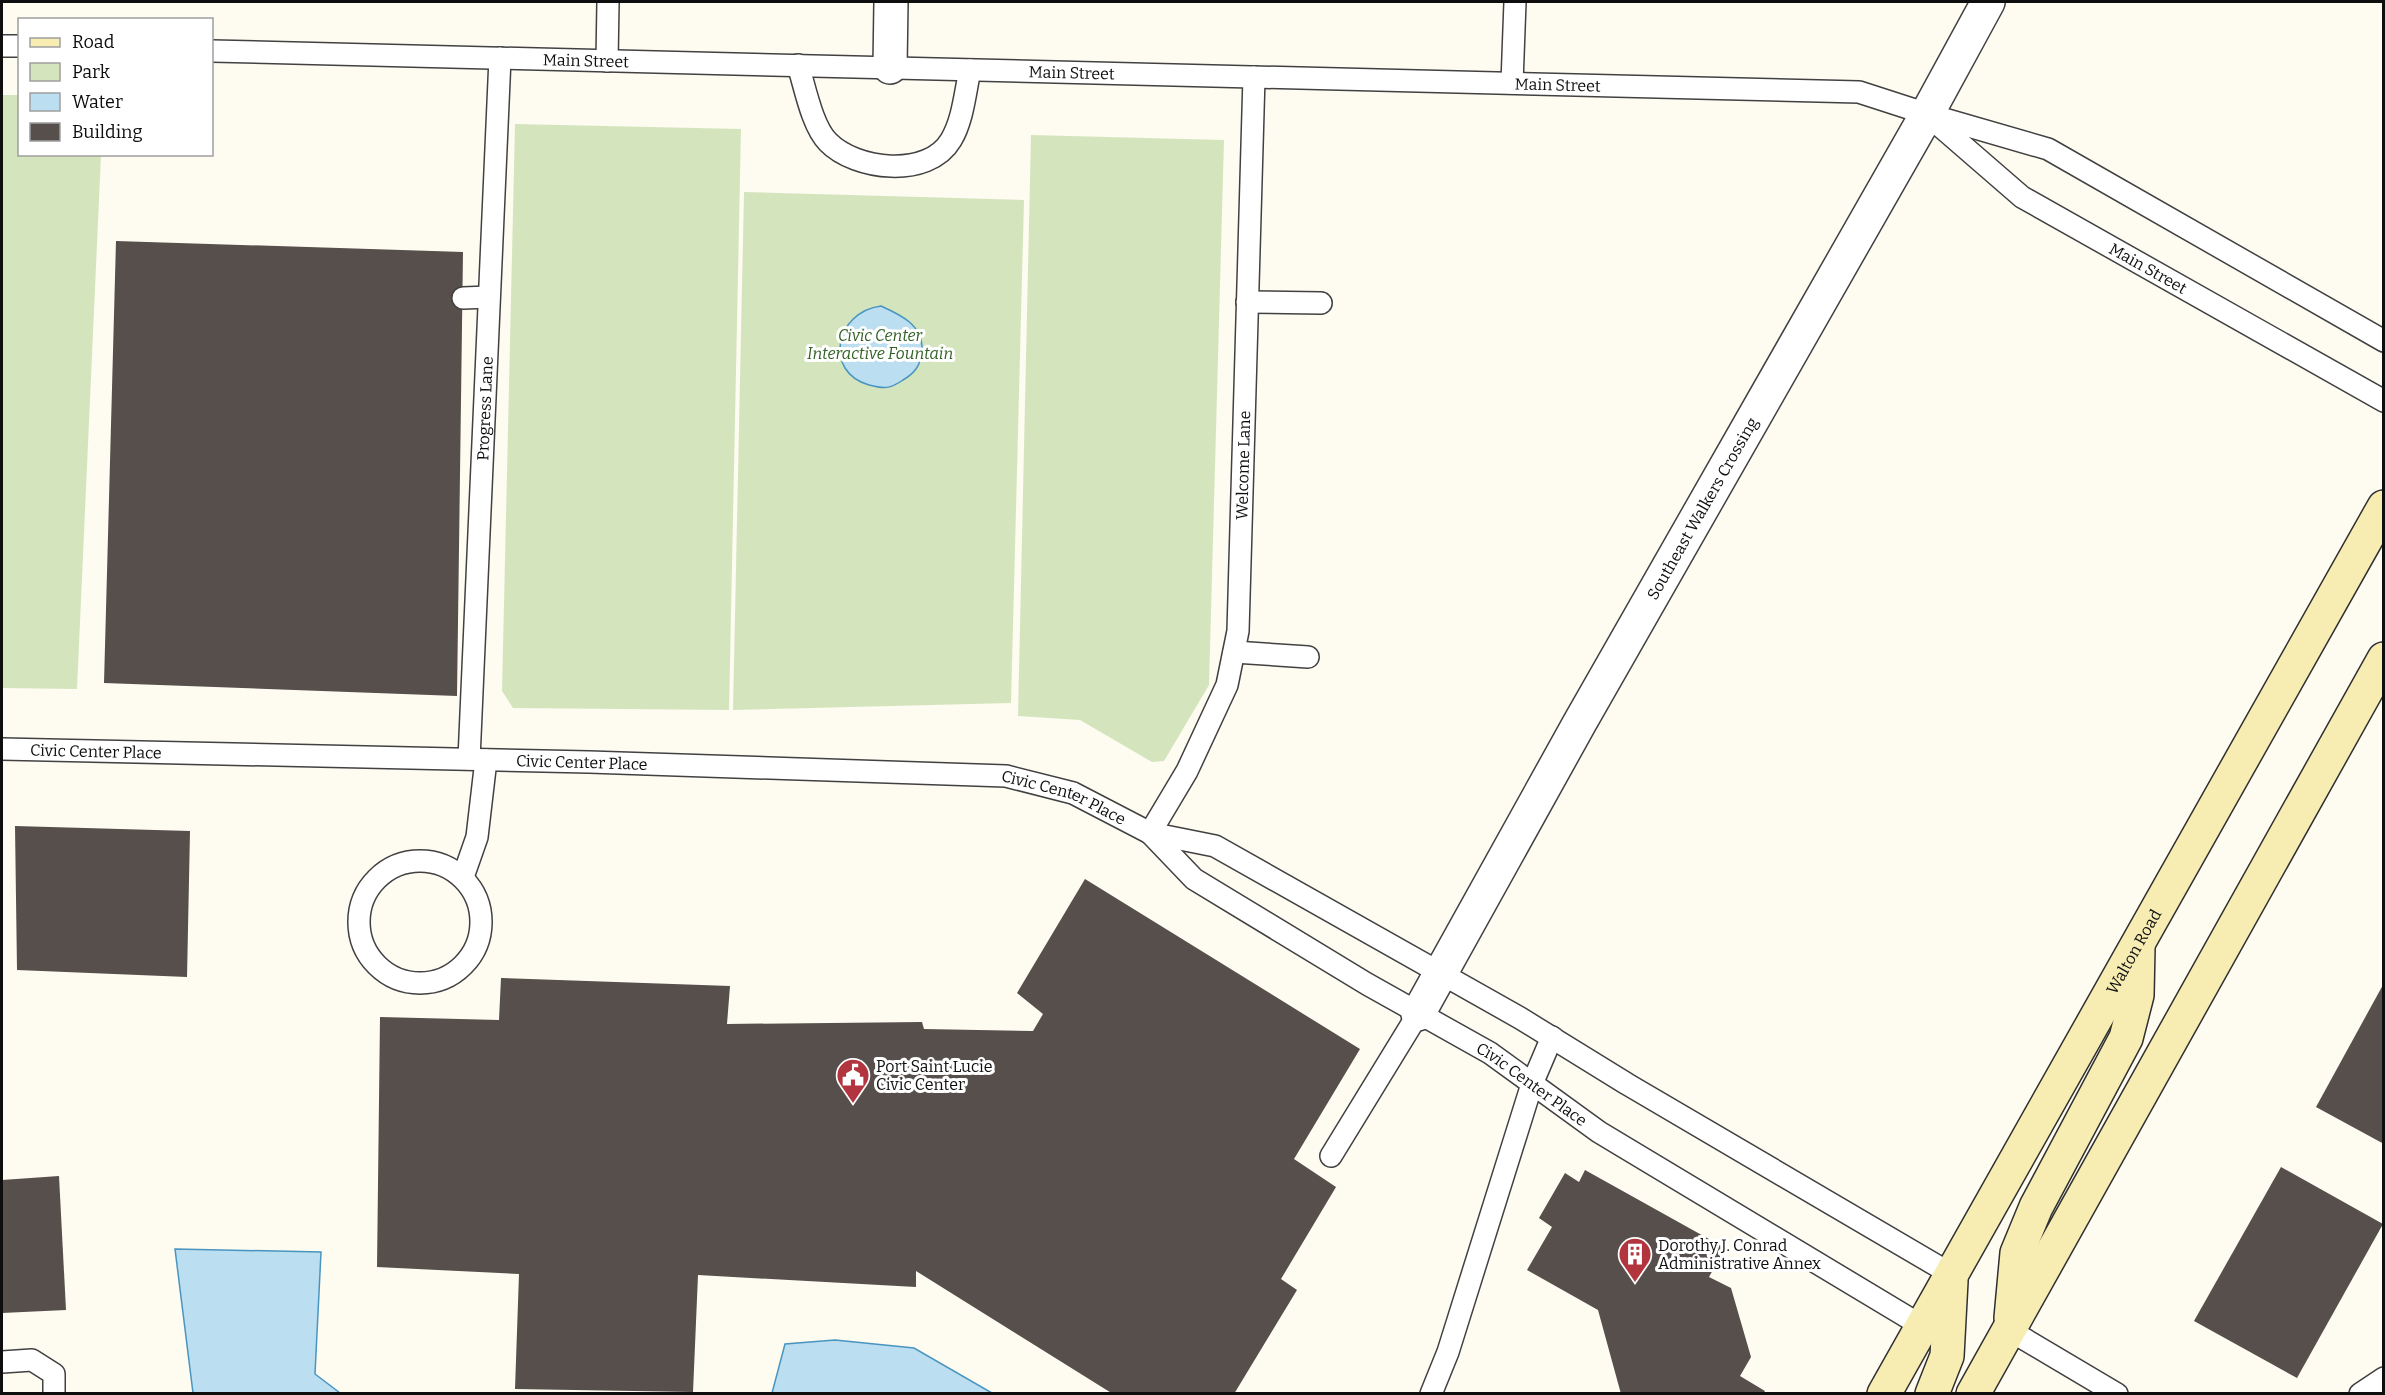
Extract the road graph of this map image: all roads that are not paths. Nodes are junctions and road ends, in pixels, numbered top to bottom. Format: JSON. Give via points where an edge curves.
{"nodes":[{"id":1,"x":608,"y":2,"type":"edge"},
{"id":2,"x":891,"y":2,"type":"edge"},
{"id":3,"x":1515,"y":2,"type":"edge"},
{"id":4,"x":1988,"y":2,"type":"edge"},
{"id":5,"x":2,"y":46,"type":"edge"},
{"id":6,"x":18,"y":46,"type":"edge"},
{"id":7,"x":213,"y":51,"type":"edge"},
{"id":8,"x":500,"y":58,"type":"junction"},
{"id":9,"x":607,"y":61,"type":"junction"},
{"id":10,"x":798,"y":65,"type":"junction"},
{"id":11,"x":890,"y":67,"type":"junction"},
{"id":12,"x":970,"y":70,"type":"junction"},
{"id":13,"x":1254,"y":76,"type":"junction"},
{"id":14,"x":1512,"y":83,"type":"junction"},
{"id":15,"x":1927,"y":114,"type":"junction"},
{"id":16,"x":489,"y":297,"type":"junction"},
{"id":17,"x":463,"y":298,"type":"dead end"},
{"id":18,"x":1247,"y":302,"type":"junction"},
{"id":19,"x":1321,"y":303,"type":"dead end"},
{"id":20,"x":2384,"y":341,"type":"edge"},
{"id":21,"x":2384,"y":401,"type":"edge"},
{"id":22,"x":2384,"y":507,"type":"edge"},
{"id":23,"x":1234,"y":652,"type":"junction"},
{"id":24,"x":1308,"y":657,"type":"dead end"},
{"id":25,"x":2384,"y":658,"type":"edge"},
{"id":26,"x":2,"y":749,"type":"edge"},
{"id":27,"x":477,"y":759,"type":"junction"},
{"id":28,"x":1150,"y":833,"type":"junction"},
{"id":29,"x":463,"y":877,"type":"junction"},
{"id":30,"x":2138,"y":943,"type":"junction"},
{"id":31,"x":1440,"y":972,"type":"junction"},
{"id":32,"x":1418,"y":1014,"type":"junction"},
{"id":33,"x":1552,"y":1037,"type":"junction"},
{"id":34,"x":1533,"y":1084,"type":"junction"},
{"id":35,"x":1331,"y":1156,"type":"dead end"},
{"id":36,"x":1951,"y":1274,"type":"junction"},
{"id":37,"x":1922,"y":1326,"type":"junction"},
{"id":38,"x":2009,"y":1330,"type":"junction"},
{"id":39,"x":2,"y":1362,"type":"edge"},
{"id":40,"x":2384,"y":1378,"type":"edge"},
{"id":41,"x":54,"y":1394,"type":"edge"},
{"id":42,"x":1431,"y":1394,"type":"edge"},
{"id":43,"x":1884,"y":1394,"type":"edge"},
{"id":44,"x":1932,"y":1394,"type":"edge"},
{"id":45,"x":1973,"y":1394,"type":"edge"},
{"id":46,"x":2117,"y":1394,"type":"edge"},
{"id":47,"x":2360,"y":1394,"type":"edge"}],
"edges":[{"from":1,"to":9,"type":"lane"},
{"from":2,"to":11,"type":"street"},
{"from":3,"to":14,"type":"lane"},
{"from":4,"to":15,"type":"street","name":"Southeast Walkers Crossing"},
{"from":5,"to":6,"type":"lane"},
{"from":7,"to":8,"type":"lane","name":"Main Street"},
{"from":8,"to":9,"type":"lane","name":"Main Street"},
{"from":8,"to":16,"type":"lane","name":"Progress Lane"},
{"from":9,"to":10,"type":"lane","name":"Main Street"},
{"from":10,"to":11,"type":"lane","name":"Main Street"},
{"from":10,"to":12,"type":"lane","via":[[818,128],[828,142],[852,158],[892,168],[929,161],[950,142],[960,120]]},
{"from":11,"to":12,"type":"lane","name":"Main Street"},
{"from":12,"to":13,"type":"lane","name":"Main Street"},
{"from":13,"to":14,"type":"lane","name":"Main Street"},
{"from":13,"to":18,"type":"lane","name":"Welcome Lane"},
{"from":14,"to":15,"type":"lane","name":"Main Street","via":[[1859,92]]},
{"from":15,"to":20,"type":"lane","name":"Main Street","via":[[2048,149]]},
{"from":15,"to":21,"type":"lane","name":"Main Street","via":[[2022,197]]},
{"from":15,"to":31,"type":"street","name":"Southeast Walkers Crossing"},
{"from":16,"to":17,"type":"lane"},
{"from":16,"to":27,"type":"lane","name":"Progress Lane","via":[[467,618]]},
{"from":18,"to":19,"type":"lane"},
{"from":18,"to":23,"type":"lane","name":"Welcome Lane","via":[[1238,631]]},
{"from":22,"to":30,"type":"main road","name":"Walton Road"},
{"from":23,"to":24,"type":"lane"},
{"from":23,"to":28,"type":"lane","name":"Welcome Lane","via":[[1227,685],[1192,761]]},
{"from":25,"to":38,"type":"main road"},
{"from":26,"to":27,"type":"lane","name":"Civic Center Place"},
{"from":27,"to":28,"type":"lane","name":"Civic Center Place","via":[[1006,776],[1073,793]]},
{"from":27,"to":29,"type":"lane","name":"Progress Lane","via":[[477,837]]},
{"from":28,"to":31,"type":"lane","name":"Civic Center Place","via":[[1215,846]]},
{"from":28,"to":32,"type":"lane","name":"Civic Center Place","via":[[1194,879]]},
{"from":29,"to":29,"type":"lane","via":[[446,866],[425,860],[405,861],[371,884],[358,922],[361,942],[370,959],[385,973],[423,984],[460,969],[473,953],[481,913],[475,893]]},
{"from":30,"to":36,"type":"main road","name":"Walton Road"},
{"from":30,"to":38,"type":"main road","via":[[2137,994],[2127,1038],[2036,1207],[2017,1253]]},
{"from":31,"to":32,"type":"street","name":"Southeast Walkers Crossing"},
{"from":31,"to":33,"type":"lane","name":"Civic Center Place"},
{"from":32,"to":34,"type":"lane","name":"Civic Center Place","via":[[1490,1053]]},
{"from":32,"to":35,"type":"lane"},
{"from":33,"to":34,"type":"lane"},
{"from":33,"to":36,"type":"lane","name":"Civic Center Place"},
{"from":34,"to":37,"type":"lane","name":"Civic Center Place","via":[[1599,1132]]},
{"from":34,"to":42,"type":"lane","via":[[1448,1352]]},
{"from":36,"to":37,"type":"main road","name":"Walton Road"},
{"from":36,"to":44,"type":"main road","via":[[1947,1356]]},
{"from":37,"to":43,"type":"main road","name":"Walton Road"},
{"from":38,"to":45,"type":"main road"},
{"from":38,"to":46,"type":"lane"},
{"from":39,"to":41,"type":"lane","via":[[32,1360],[54,1374]]},
{"from":40,"to":47,"type":"lane"}]}
